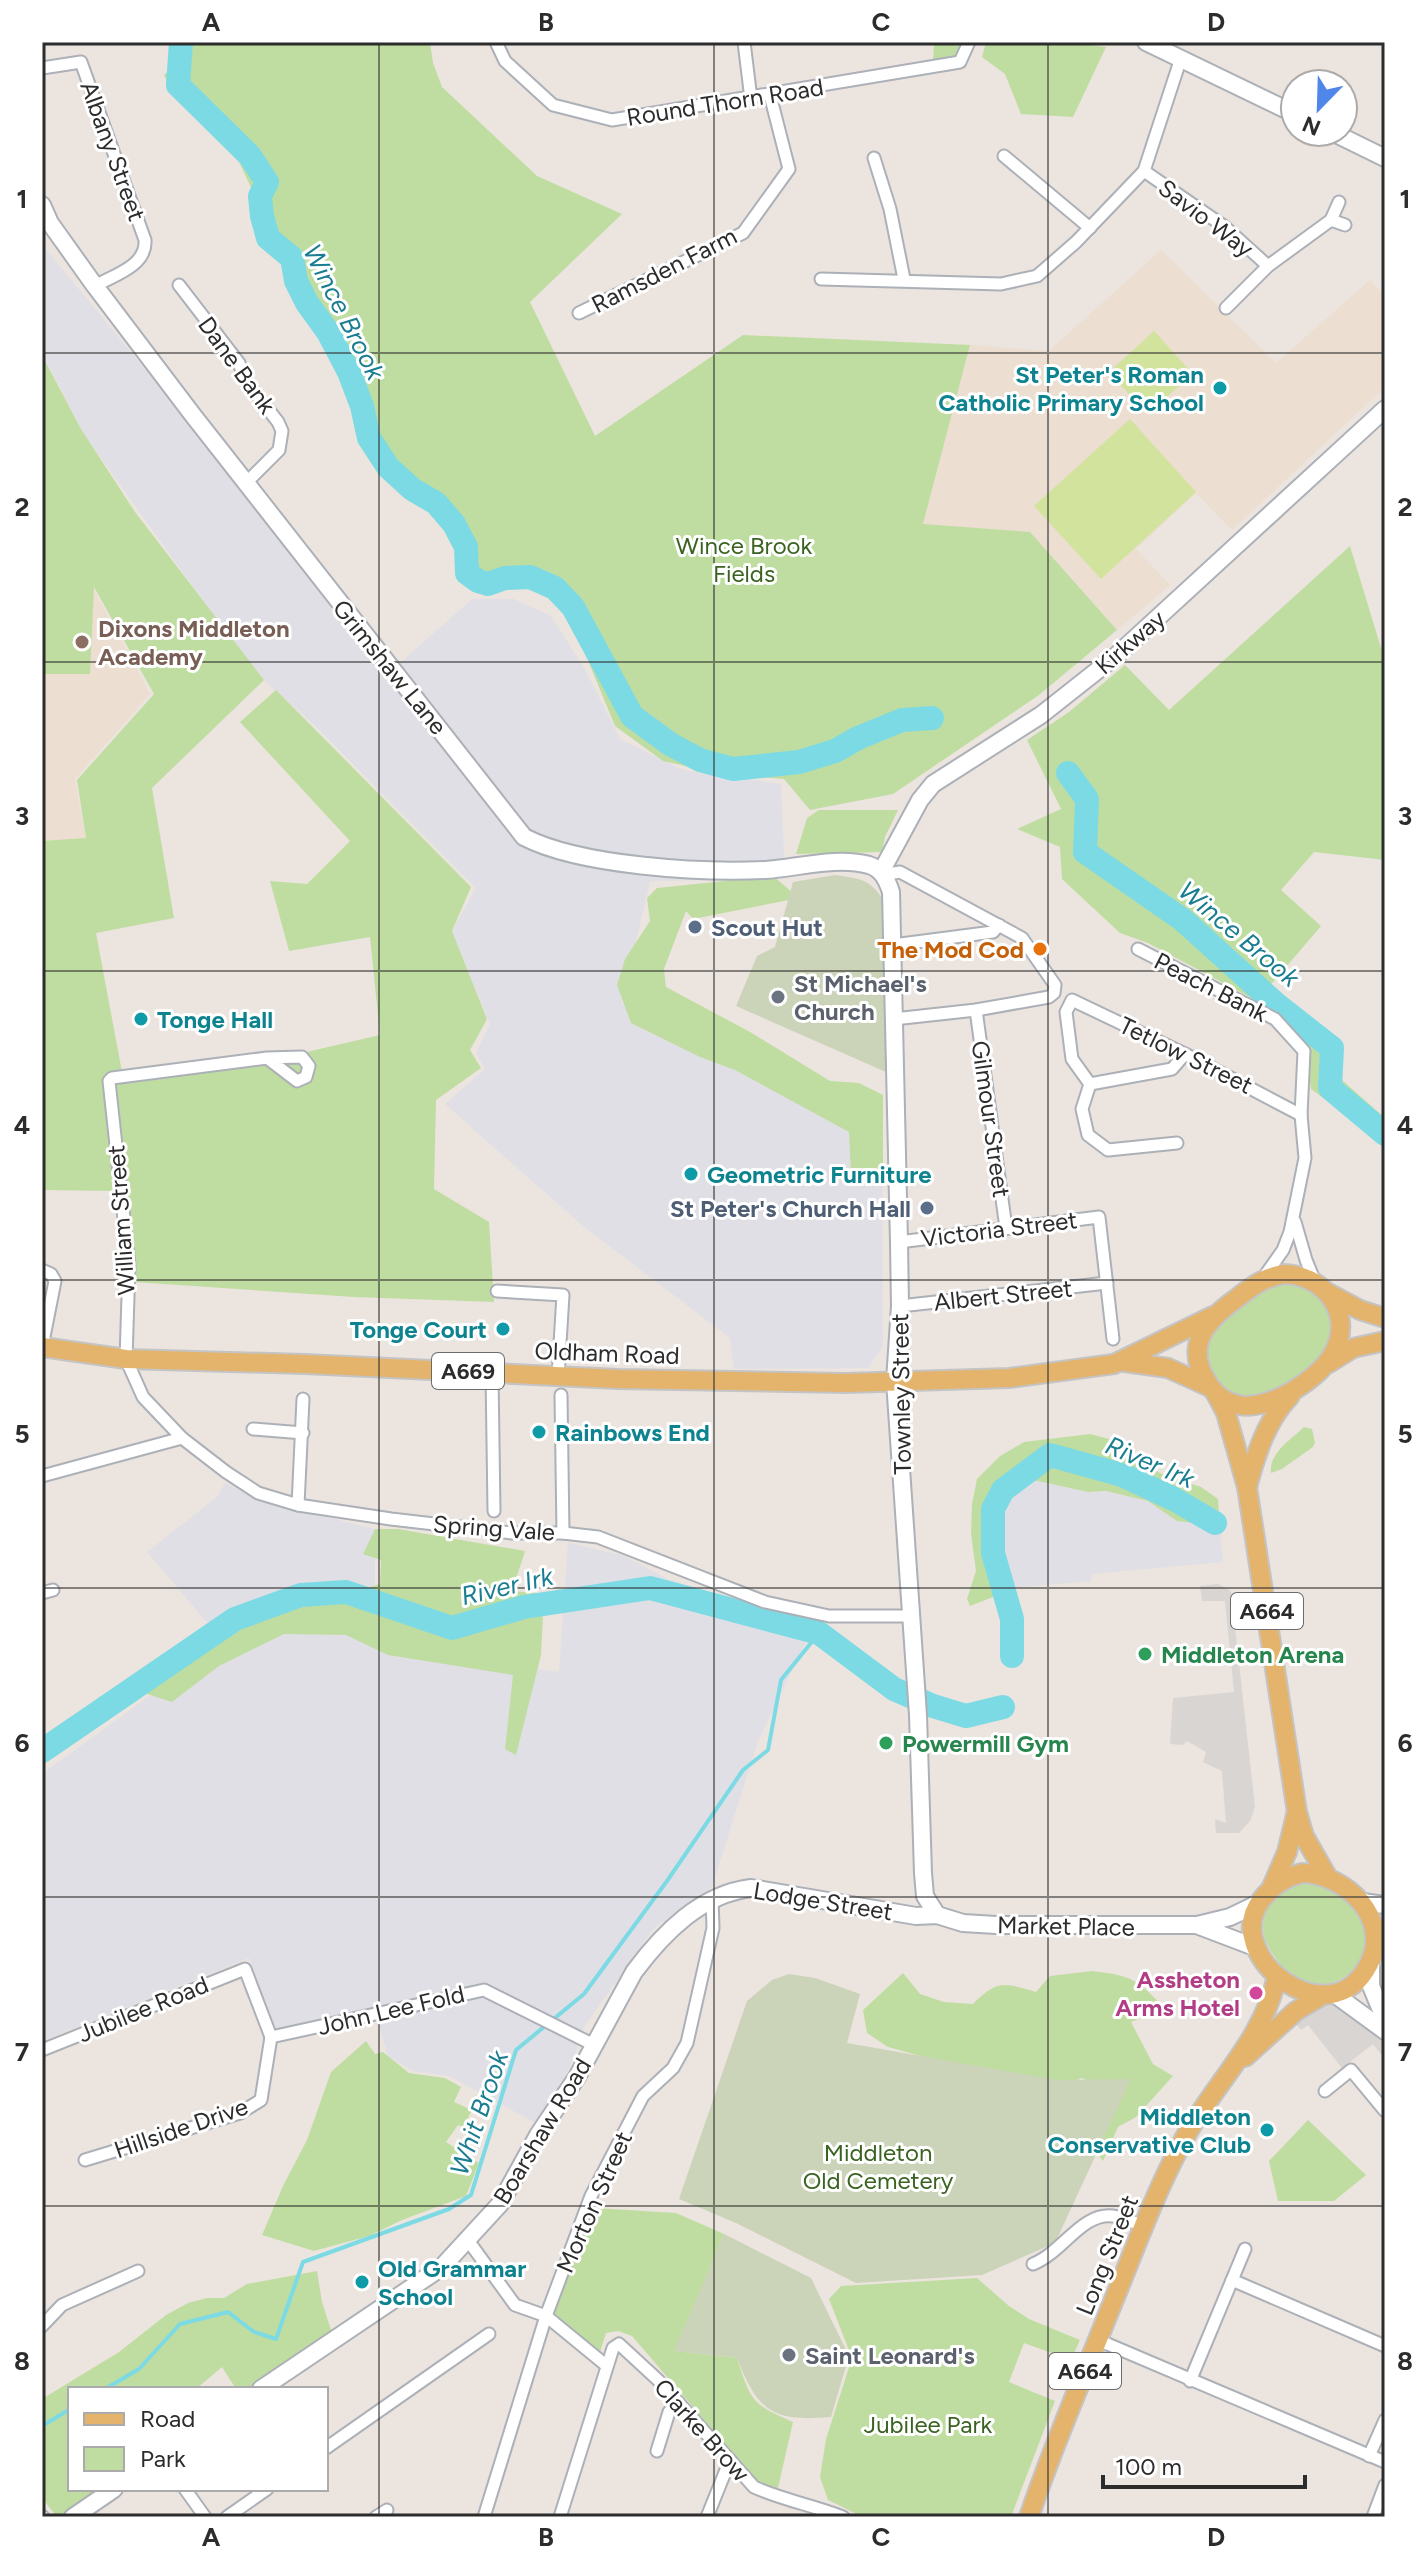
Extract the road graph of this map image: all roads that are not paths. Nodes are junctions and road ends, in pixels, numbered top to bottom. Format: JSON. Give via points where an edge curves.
{"nodes":[{"id":1,"x":496,"y":42,"type":"edge"},
{"id":2,"x":744,"y":42,"type":"edge"},
{"id":3,"x":969,"y":42,"type":"edge"},
{"id":4,"x":1146,"y":42,"type":"edge"},
{"id":5,"x":1181,"y":58,"type":"junction"},
{"id":6,"x":42,"y":68,"type":"edge"},
{"id":7,"x":770,"y":95,"type":"junction"},
{"id":8,"x":751,"y":99,"type":"junction"},
{"id":9,"x":1279,"y":106,"type":"edge"},
{"id":10,"x":1359,"y":145,"type":"edge"},
{"id":11,"x":1004,"y":156,"type":"dead end"},
{"id":12,"x":874,"y":158,"type":"dead end"},
{"id":13,"x":1385,"y":158,"type":"edge"},
{"id":14,"x":1144,"y":171,"type":"junction"},
{"id":15,"x":1339,"y":202,"type":"dead end"},
{"id":16,"x":42,"y":205,"type":"edge"},
{"id":17,"x":1331,"y":220,"type":"junction"},
{"id":18,"x":46,"y":225,"type":"edge"},
{"id":19,"x":1345,"y":225,"type":"dead end"},
{"id":20,"x":1090,"y":228,"type":"junction"},
{"id":21,"x":1268,"y":266,"type":"junction"},
{"id":22,"x":821,"y":279,"type":"dead end"},
{"id":23,"x":904,"y":279,"type":"junction"},
{"id":24,"x":179,"y":285,"type":"dead end"},
{"id":25,"x":95,"y":286,"type":"junction"},
{"id":26,"x":1226,"y":308,"type":"dead end"},
{"id":27,"x":579,"y":313,"type":"dead end"},
{"id":28,"x":1385,"y":409,"type":"edge"},
{"id":29,"x":245,"y":484,"type":"junction"},
{"id":30,"x":883,"y":875,"type":"junction"},
{"id":31,"x":999,"y":925,"type":"junction"},
{"id":32,"x":893,"y":945,"type":"junction"},
{"id":33,"x":1138,"y":949,"type":"dead end"},
{"id":34,"x":976,"y":1010,"type":"junction"},
{"id":35,"x":894,"y":1019,"type":"junction"},
{"id":36,"x":1185,"y":1054,"type":"junction"},
{"id":37,"x":267,"y":1058,"type":"dead end"},
{"id":38,"x":1090,"y":1084,"type":"junction"},
{"id":39,"x":1301,"y":1115,"type":"junction"},
{"id":40,"x":1177,"y":1143,"type":"dead end"},
{"id":41,"x":1294,"y":1214,"type":"junction"},
{"id":42,"x":1006,"y":1228,"type":"junction"},
{"id":43,"x":899,"y":1242,"type":"junction"},
{"id":44,"x":42,"y":1270,"type":"edge"},
{"id":45,"x":1261,"y":1280,"type":"junction"},
{"id":46,"x":1107,"y":1283,"type":"junction"},
{"id":47,"x":1322,"y":1287,"type":"junction"},
{"id":48,"x":497,"y":1291,"type":"dead end"},
{"id":49,"x":900,"y":1306,"type":"junction"},
{"id":50,"x":1213,"y":1316,"type":"junction"},
{"id":51,"x":1385,"y":1318,"type":"edge"},
{"id":52,"x":1113,"y":1339,"type":"dead end"},
{"id":53,"x":1385,"y":1341,"type":"edge"},
{"id":54,"x":42,"y":1347,"type":"edge"},
{"id":55,"x":126,"y":1359,"type":"junction"},
{"id":56,"x":1122,"y":1362,"type":"junction"},
{"id":57,"x":1323,"y":1367,"type":"junction"},
{"id":58,"x":492,"y":1373,"type":"junction"},
{"id":59,"x":895,"y":1381,"type":"junction"},
{"id":60,"x":1301,"y":1384,"type":"junction"},
{"id":61,"x":559,"y":1386,"type":"junction"},
{"id":62,"x":1212,"y":1390,"type":"junction"},
{"id":63,"x":303,"y":1399,"type":"dead end"},
{"id":64,"x":253,"y":1429,"type":"dead end"},
{"id":65,"x":303,"y":1433,"type":"junction"},
{"id":66,"x":182,"y":1438,"type":"junction"},
{"id":67,"x":42,"y":1476,"type":"edge"},
{"id":68,"x":1247,"y":1487,"type":"junction"},
{"id":69,"x":298,"y":1505,"type":"junction"},
{"id":70,"x":494,"y":1511,"type":"dead end"},
{"id":71,"x":563,"y":1533,"type":"junction"},
{"id":72,"x":911,"y":1616,"type":"junction"},
{"id":73,"x":1297,"y":1812,"type":"junction"},
{"id":74,"x":1328,"y":1878,"type":"junction"},
{"id":75,"x":1265,"y":1896,"type":"junction"},
{"id":76,"x":712,"y":1898,"type":"junction"},
{"id":77,"x":1362,"y":1902,"type":"junction"},
{"id":78,"x":1385,"y":1905,"type":"edge"},
{"id":79,"x":937,"y":1915,"type":"junction"},
{"id":80,"x":1197,"y":1925,"type":"junction"},
{"id":81,"x":1380,"y":1930,"type":"edge"},
{"id":82,"x":1257,"y":1948,"type":"junction"},
{"id":83,"x":1371,"y":1961,"type":"junction"},
{"id":84,"x":1277,"y":1976,"type":"junction"},
{"id":85,"x":1328,"y":1994,"type":"junction"},
{"id":86,"x":1385,"y":2020,"type":"edge"},
{"id":87,"x":1385,"y":2031,"type":"edge"},
{"id":88,"x":271,"y":2037,"type":"junction"},
{"id":89,"x":594,"y":2045,"type":"junction"},
{"id":90,"x":42,"y":2050,"type":"edge"},
{"id":91,"x":1234,"y":2067,"type":"junction"},
{"id":92,"x":1325,"y":2091,"type":"dead end"},
{"id":93,"x":1385,"y":2111,"type":"edge"},
{"id":94,"x":85,"y":2160,"type":"dead end"},
{"id":95,"x":589,"y":2201,"type":"junction"},
{"id":96,"x":603,"y":2204,"type":"dead end"},
{"id":97,"x":1144,"y":2226,"type":"junction"},
{"id":98,"x":467,"y":2239,"type":"junction"},
{"id":99,"x":1245,"y":2249,"type":"dead end"},
{"id":100,"x":1033,"y":2264,"type":"dead end"},
{"id":101,"x":138,"y":2271,"type":"dead end"},
{"id":102,"x":1232,"y":2280,"type":"junction"},
{"id":103,"x":546,"y":2316,"type":"junction"},
{"id":104,"x":42,"y":2326,"type":"edge"},
{"id":105,"x":489,"y":2334,"type":"dead end"},
{"id":106,"x":1098,"y":2340,"type":"junction"},
{"id":107,"x":1385,"y":2346,"type":"edge"},
{"id":108,"x":607,"y":2366,"type":"junction"},
{"id":109,"x":1190,"y":2381,"type":"junction"},
{"id":110,"x":264,"y":2387,"type":"edge"},
{"id":111,"x":678,"y":2402,"type":"junction"},
{"id":112,"x":1385,"y":2420,"type":"edge"},
{"id":113,"x":328,"y":2447,"type":"edge"},
{"id":114,"x":657,"y":2451,"type":"dead end"},
{"id":115,"x":1369,"y":2456,"type":"junction"},
{"id":116,"x":730,"y":2460,"type":"junction"},
{"id":117,"x":1385,"y":2462,"type":"edge"},
{"id":118,"x":1385,"y":2485,"type":"edge"},
{"id":119,"x":111,"y":2491,"type":"edge"},
{"id":120,"x":186,"y":2491,"type":"edge"},
{"id":121,"x":264,"y":2491,"type":"edge"},
{"id":122,"x":387,"y":2510,"type":"dead end"},
{"id":123,"x":73,"y":2517,"type":"edge"},
{"id":124,"x":205,"y":2517,"type":"edge"},
{"id":125,"x":227,"y":2517,"type":"edge"},
{"id":126,"x":376,"y":2517,"type":"edge"},
{"id":127,"x":484,"y":2517,"type":"edge"},
{"id":128,"x":560,"y":2517,"type":"edge"},
{"id":129,"x":707,"y":2517,"type":"edge"},
{"id":130,"x":843,"y":2517,"type":"edge"},
{"id":131,"x":1029,"y":2517,"type":"edge"},
{"id":132,"x":1373,"y":2517,"type":"edge"}],
"edges":[{"from":1,"to":8,"type":"street","name":"Round Thorn Road","via":[[505,61],[553,105],[612,120]]},
{"from":2,"to":8,"type":"street"},
{"from":3,"to":7,"type":"street","name":"Round Thorn Road","via":[[960,62]]},
{"from":4,"to":5,"type":"main road"},
{"from":5,"to":9,"type":"main road"},
{"from":5,"to":14,"type":"street"},
{"from":6,"to":25,"type":"street","name":"Albany Street","via":[[81,62],[145,240],[141,260]]},
{"from":7,"to":8,"type":"street","name":"Round Thorn Road"},
{"from":7,"to":27,"type":"street","name":"Ramsden Farm","via":[[789,169],[743,233]]},
{"from":10,"to":13,"type":"main road"},
{"from":11,"to":20,"type":"street"},
{"from":12,"to":23,"type":"street"},
{"from":14,"to":20,"type":"street"},
{"from":14,"to":21,"type":"street","name":"Savio Way","via":[[1225,227]]},
{"from":15,"to":17,"type":"street","name":"Savio Way"},
{"from":16,"to":18,"type":"main road","name":"Grimshaw Lane"},
{"from":17,"to":19,"type":"street"},
{"from":17,"to":21,"type":"street","name":"Savio Way"},
{"from":18,"to":25,"type":"main road","name":"Grimshaw Lane"},
{"from":20,"to":23,"type":"street","via":[[1037,276],[1001,284]]},
{"from":21,"to":26,"type":"street","name":"Savio Way"},
{"from":22,"to":23,"type":"street"},
{"from":24,"to":29,"type":"street","name":"Dane Bank","via":[[195,299],[282,431],[279,450]]},
{"from":25,"to":29,"type":"main road","name":"Grimshaw Lane"},
{"from":28,"to":30,"type":"main road","name":"Kirkway","via":[[1117,655],[1041,715],[933,784]]},
{"from":29,"to":30,"type":"main road","name":"Grimshaw Lane","via":[[524,837],[596,859],[666,867],[764,870],[852,863],[866,864]]},
{"from":30,"to":31,"type":"street","via":[[900,872]]},
{"from":30,"to":32,"type":"main road","name":"Townley Street","via":[[891,892]]},
{"from":31,"to":32,"type":"street","via":[[993,932]]},
{"from":31,"to":34,"type":"street","via":[[1022,938],[1055,985],[1054,993]]},
{"from":32,"to":35,"type":"main road","name":"Townley Street"},
{"from":33,"to":39,"type":"street","name":"Peach Bank","via":[[1275,1019],[1304,1051]]},
{"from":34,"to":35,"type":"street"},
{"from":34,"to":42,"type":"street","name":"Gilmour Street"},
{"from":35,"to":43,"type":"main road","name":"Townley Street"},
{"from":36,"to":38,"type":"street","via":[[1172,1069]]},
{"from":36,"to":38,"type":"street","name":"Tetlow Street","via":[[1077,1002],[1069,1003],[1072,1059]]},
{"from":36,"to":39,"type":"street","name":"Tetlow Street"},
{"from":37,"to":55,"type":"street","name":"William Street","via":[[109,1081],[129,1265]]},
{"from":38,"to":40,"type":"street","via":[[1082,1109],[1088,1135],[1108,1150]]},
{"from":39,"to":41,"type":"street","name":"Peach Bank","via":[[1305,1158]]},
{"from":41,"to":45,"type":"street","name":"Peach Bank","via":[[1283,1250]]},
{"from":41,"to":47,"type":"street","via":[[1302,1250]]},
{"from":42,"to":43,"type":"street","name":"Victoria Street"},
{"from":42,"to":46,"type":"street","name":"Victoria Street","via":[[1099,1217]]},
{"from":43,"to":49,"type":"main road","name":"Townley Street"},
{"from":44,"to":54,"type":"street","via":[[55,1281]]},
{"from":45,"to":47,"type":"main road","via":[[1295,1274]]},
{"from":45,"to":50,"type":"main road"},
{"from":46,"to":49,"type":"street","name":"Albert Street"},
{"from":46,"to":52,"type":"street"},
{"from":47,"to":51,"type":"main road"},
{"from":47,"to":57,"type":"main road","number":"A664","via":[[1341,1329]]},
{"from":48,"to":61,"type":"street","via":[[563,1295]]},
{"from":49,"to":59,"type":"main road","name":"Townley Street"},
{"from":50,"to":56,"type":"main road","name":"Oldham Road"},
{"from":50,"to":62,"type":"main road","number":"A664","via":[[1198,1345],[1199,1367]]},
{"from":53,"to":57,"type":"main road","number":"A664","via":[[1353,1348]]},
{"from":54,"to":55,"type":"main road","name":"Oldham Road","number":"A669"},
{"from":55,"to":58,"type":"main road","name":"Oldham Road","number":"A669"},
{"from":55,"to":66,"type":"street","name":"Spring Vale","via":[[143,1397]]},
{"from":56,"to":59,"type":"main road","name":"Oldham Road","number":"A669","via":[[1009,1378]]},
{"from":56,"to":62,"type":"main road","name":"Oldham Road","via":[[1168,1368]]},
{"from":57,"to":60,"type":"main road","number":"A664"},
{"from":58,"to":61,"type":"main road","name":"Oldham Road","number":"A669"},
{"from":58,"to":70,"type":"street"},
{"from":59,"to":61,"type":"main road","name":"Oldham Road","number":"A669"},
{"from":59,"to":72,"type":"main road","name":"Townley Street"},
{"from":60,"to":62,"type":"main road","number":"A664","via":[[1261,1405],[1237,1404]]},
{"from":60,"to":68,"type":"main road","number":"A664","via":[[1272,1419]]},
{"from":61,"to":71,"type":"street"},
{"from":62,"to":68,"type":"main road","number":"A664","via":[[1226,1413]]},
{"from":63,"to":65,"type":"street"},
{"from":64,"to":65,"type":"street"},
{"from":65,"to":69,"type":"street"},
{"from":66,"to":67,"type":"street"},
{"from":66,"to":69,"type":"street","name":"Spring Vale","via":[[258,1493]]},
{"from":68,"to":73,"type":"main road","number":"A664"},
{"from":69,"to":71,"type":"street","name":"Spring Vale","via":[[504,1532]]},
{"from":71,"to":72,"type":"street","name":"Spring Vale","via":[[598,1537],[765,1602],[829,1616]]},
{"from":72,"to":79,"type":"main road","name":"Townley Street","via":[[923,1873],[925,1896]]},
{"from":73,"to":74,"type":"main road","number":"A664"},
{"from":73,"to":75,"type":"main road","number":"A664","via":[[1287,1852]]},
{"from":74,"to":75,"type":"main road","via":[[1302,1873],[1281,1881]]},
{"from":74,"to":77,"type":"main road","number":"A664"},
{"from":75,"to":80,"type":"main road","name":"Market Place","via":[[1230,1917]]},
{"from":75,"to":82,"type":"main road","number":"A664","via":[[1252,1927]]},
{"from":76,"to":79,"type":"main road","name":"Lodge Street","via":[[751,1888],[916,1916]]},
{"from":76,"to":89,"type":"main road","name":"Boarshaw Road","via":[[645,1957]]},
{"from":76,"to":95,"type":"street","name":"Morton Street","via":[[713,1928],[687,2043],[673,2068],[643,2096]]},
{"from":77,"to":78,"type":"main road"},
{"from":77,"to":81,"type":"main road"},
{"from":79,"to":80,"type":"main road","name":"Market Place","via":[[996,1925]]},
{"from":80,"to":82,"type":"main road","name":"Market Place"},
{"from":81,"to":83,"type":"main road"},
{"from":82,"to":84,"type":"main road"},
{"from":83,"to":85,"type":"main road","number":"A664","via":[[1358,1979]]},
{"from":83,"to":86,"type":"main road","via":[[1371,1986]]},
{"from":84,"to":85,"type":"main road","via":[[1299,1991]]},
{"from":84,"to":91,"type":"main road","name":"Long Street","number":"A664","via":[[1270,2003]]},
{"from":85,"to":87,"type":"main road"},
{"from":85,"to":91,"type":"main road","name":"Long Street","number":"A664","via":[[1296,2011]]},
{"from":88,"to":89,"type":"street","name":"John Lee Fold","via":[[484,1990]]},
{"from":88,"to":90,"type":"street","name":"Jubilee Road","via":[[245,1969]]},
{"from":88,"to":94,"type":"street","name":"Hillside Drive","via":[[261,2100],[240,2113]]},
{"from":89,"to":98,"type":"main road","name":"Boarshaw Road","via":[[500,2204]]},
{"from":91,"to":97,"type":"main road","name":"Long Street","number":"A664","via":[[1185,2136]]},
{"from":92,"to":93,"type":"street","via":[[1351,2070]]},
{"from":95,"to":96,"type":"street"},
{"from":95,"to":103,"type":"street","name":"Morton Street"},
{"from":97,"to":100,"type":"street","via":[[1111,2215],[1087,2220],[1054,2254]]},
{"from":97,"to":106,"type":"main road","name":"Long Street","number":"A664"},
{"from":98,"to":103,"type":"street","via":[[515,2305]]},
{"from":98,"to":110,"type":"main road","name":"Boarshaw Road","via":[[442,2267]]},
{"from":99,"to":102,"type":"street"},
{"from":101,"to":104,"type":"street","via":[[62,2305]]},
{"from":102,"to":107,"type":"street"},
{"from":102,"to":109,"type":"street"},
{"from":103,"to":108,"type":"street"},
{"from":103,"to":127,"type":"street","name":"Morton Street"},
{"from":105,"to":113,"type":"street"},
{"from":106,"to":109,"type":"street"},
{"from":106,"to":131,"type":"main road","name":"Long Street","number":"A664"},
{"from":108,"to":111,"type":"street","name":"Clarke Brow","via":[[619,2344]]},
{"from":108,"to":128,"type":"street"},
{"from":109,"to":115,"type":"street"},
{"from":111,"to":114,"type":"street","via":[[669,2412]]},
{"from":111,"to":116,"type":"street","name":"Clarke Brow"},
{"from":112,"to":115,"type":"street"},
{"from":115,"to":117,"type":"street"},
{"from":116,"to":129,"type":"street"},
{"from":116,"to":130,"type":"street","name":"Clarke Brow","via":[[754,2487]]},
{"from":118,"to":132,"type":"street"},
{"from":119,"to":123,"type":"main road"},
{"from":120,"to":124,"type":"street"},
{"from":121,"to":125,"type":"street"},
{"from":122,"to":126,"type":"street"}]}
